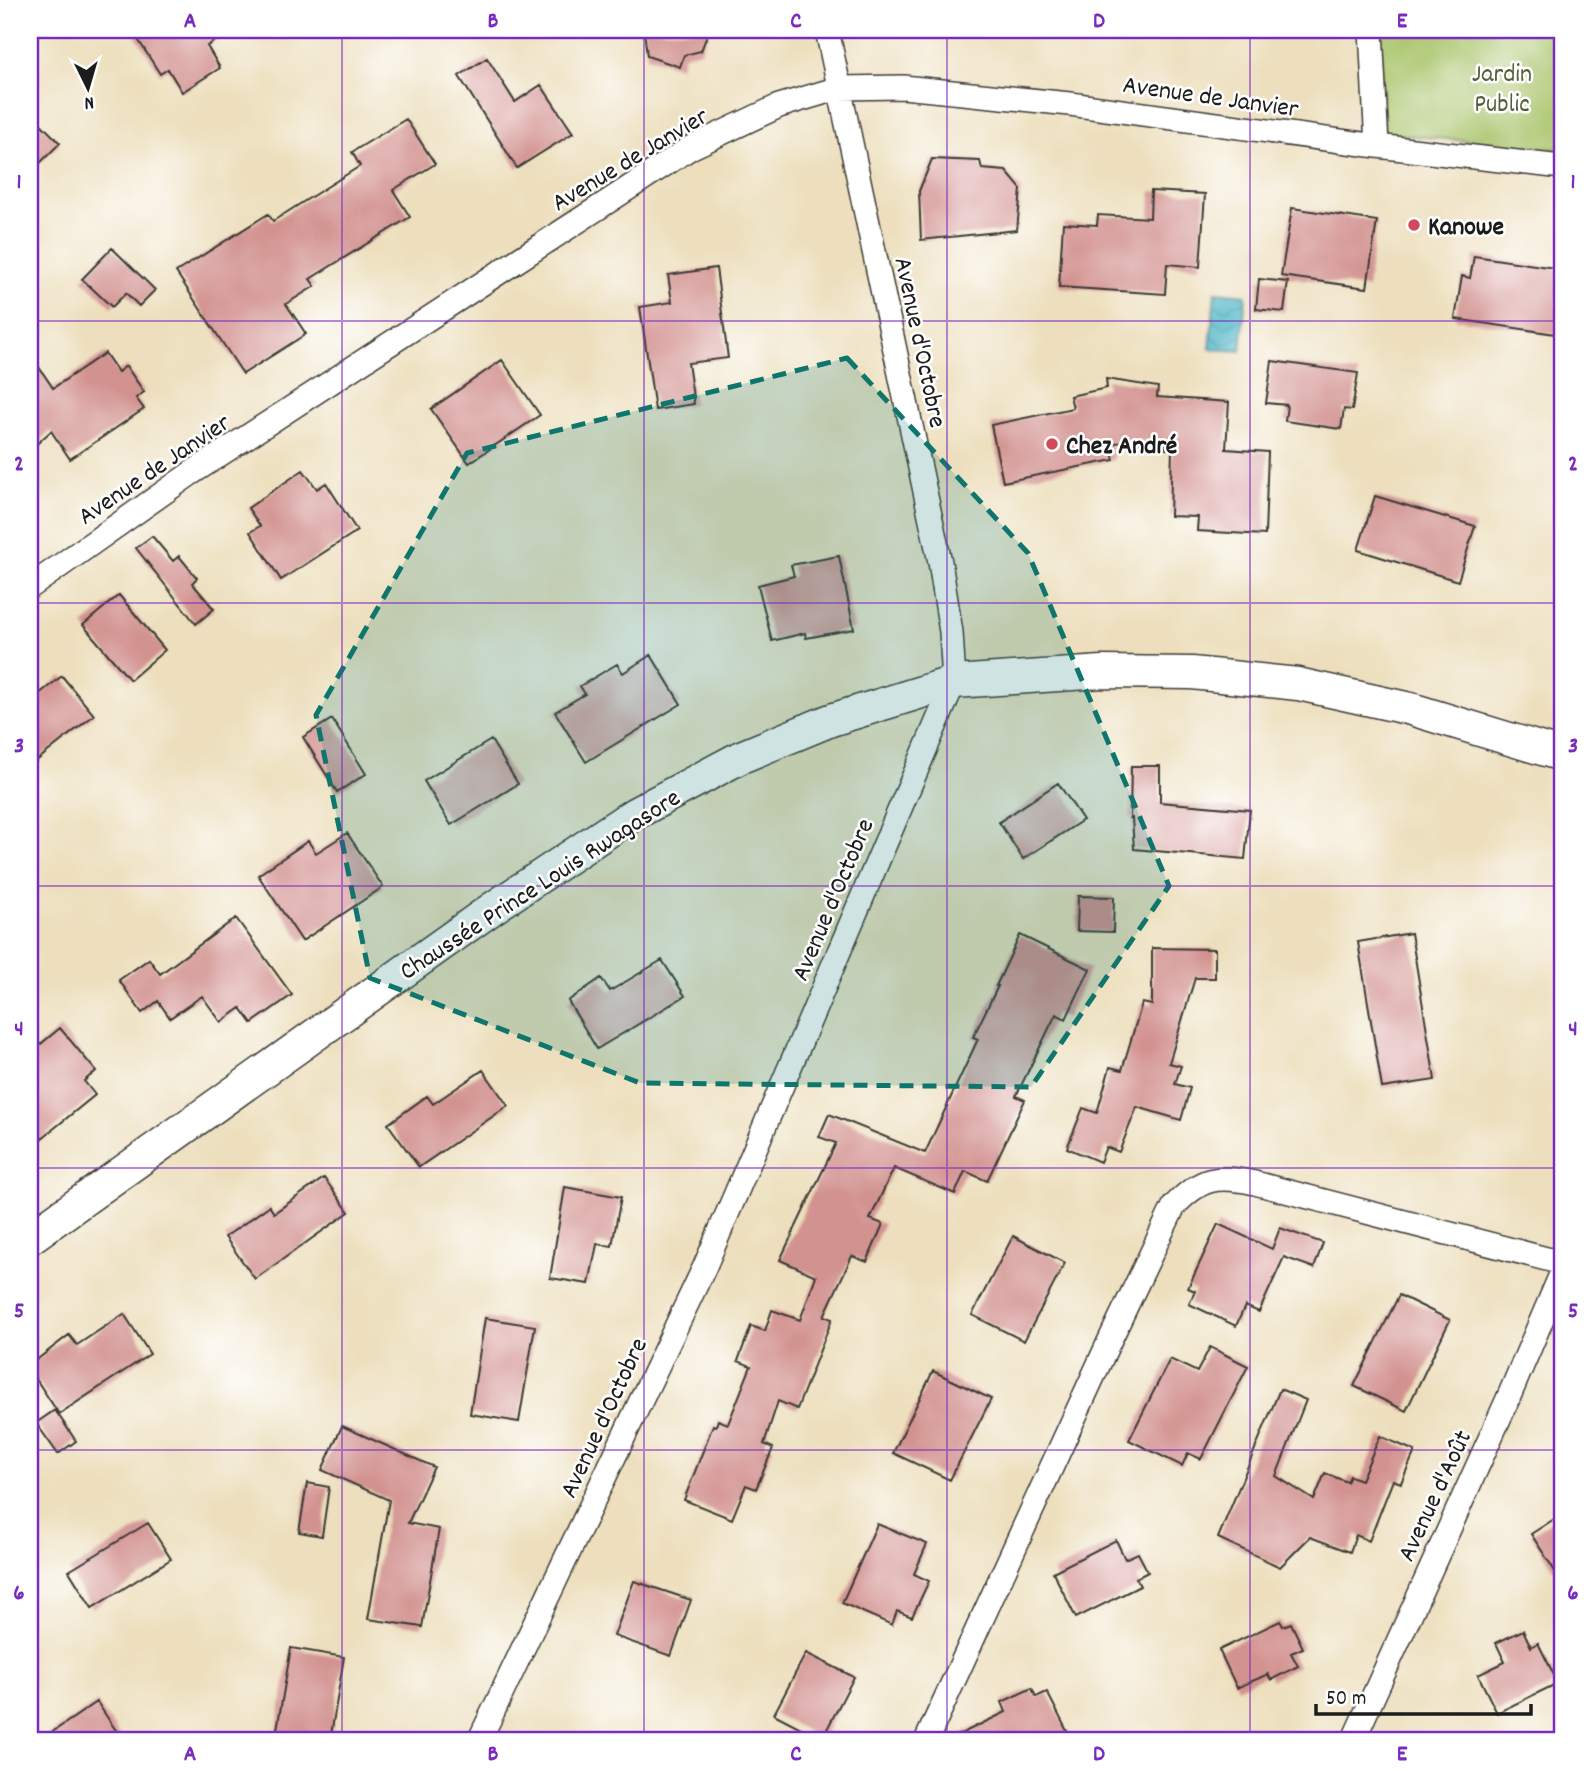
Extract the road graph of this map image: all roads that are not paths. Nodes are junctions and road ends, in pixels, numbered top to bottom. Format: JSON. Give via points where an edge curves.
{"nodes":[{"id":1,"x":827,"y":30,"type":"edge"},
{"id":2,"x":1371,"y":30,"type":"edge"},
{"id":3,"x":839,"y":88,"type":"junction"},
{"id":4,"x":1377,"y":146,"type":"junction"},
{"id":5,"x":1562,"y":167,"type":"edge"},
{"id":6,"x":30,"y":587,"type":"edge"},
{"id":7,"x":954,"y":682,"type":"junction"},
{"id":8,"x":1562,"y":755,"type":"edge"},
{"id":9,"x":30,"y":1238,"type":"edge"},
{"id":10,"x":1562,"y":1263,"type":"edge"},
{"id":11,"x":1562,"y":1272,"type":"edge"},
{"id":12,"x":479,"y":1741,"type":"edge"},
{"id":13,"x":926,"y":1741,"type":"edge"},
{"id":14,"x":1353,"y":1741,"type":"edge"}],
"edges":[{"from":1,"to":3,"type":"street","name":"Avenue d'Octobre"},
{"from":2,"to":4,"type":"street"},
{"from":3,"to":4,"type":"street","name":"Avenue de Janvier","via":[[903,88],[1070,104]]},
{"from":3,"to":6,"type":"street","name":"Avenue de Janvier","via":[[779,106],[690,148],[190,474]]},
{"from":3,"to":7,"type":"street","name":"Avenue d'Octobre","via":[[940,562]]},
{"from":4,"to":5,"type":"street","name":"Avenue de Janvier"},
{"from":7,"to":8,"type":"street","name":"Chaussée Prince Louis Rwagasore","via":[[1102,672],[1192,673],[1298,684],[1411,709]]},
{"from":7,"to":9,"type":"street","name":"Chaussée Prince Louis Rwagasore","via":[[831,720],[754,752],[634,814],[493,908]]},
{"from":7,"to":12,"type":"street","name":"Avenue d'Octobre","via":[[705,1266]]},
{"from":10,"to":13,"type":"street","via":[[1230,1178],[1208,1181],[1188,1191],[1174,1206],[1108,1344]]},
{"from":11,"to":14,"type":"street","name":"Avenue d'Août"}]}
